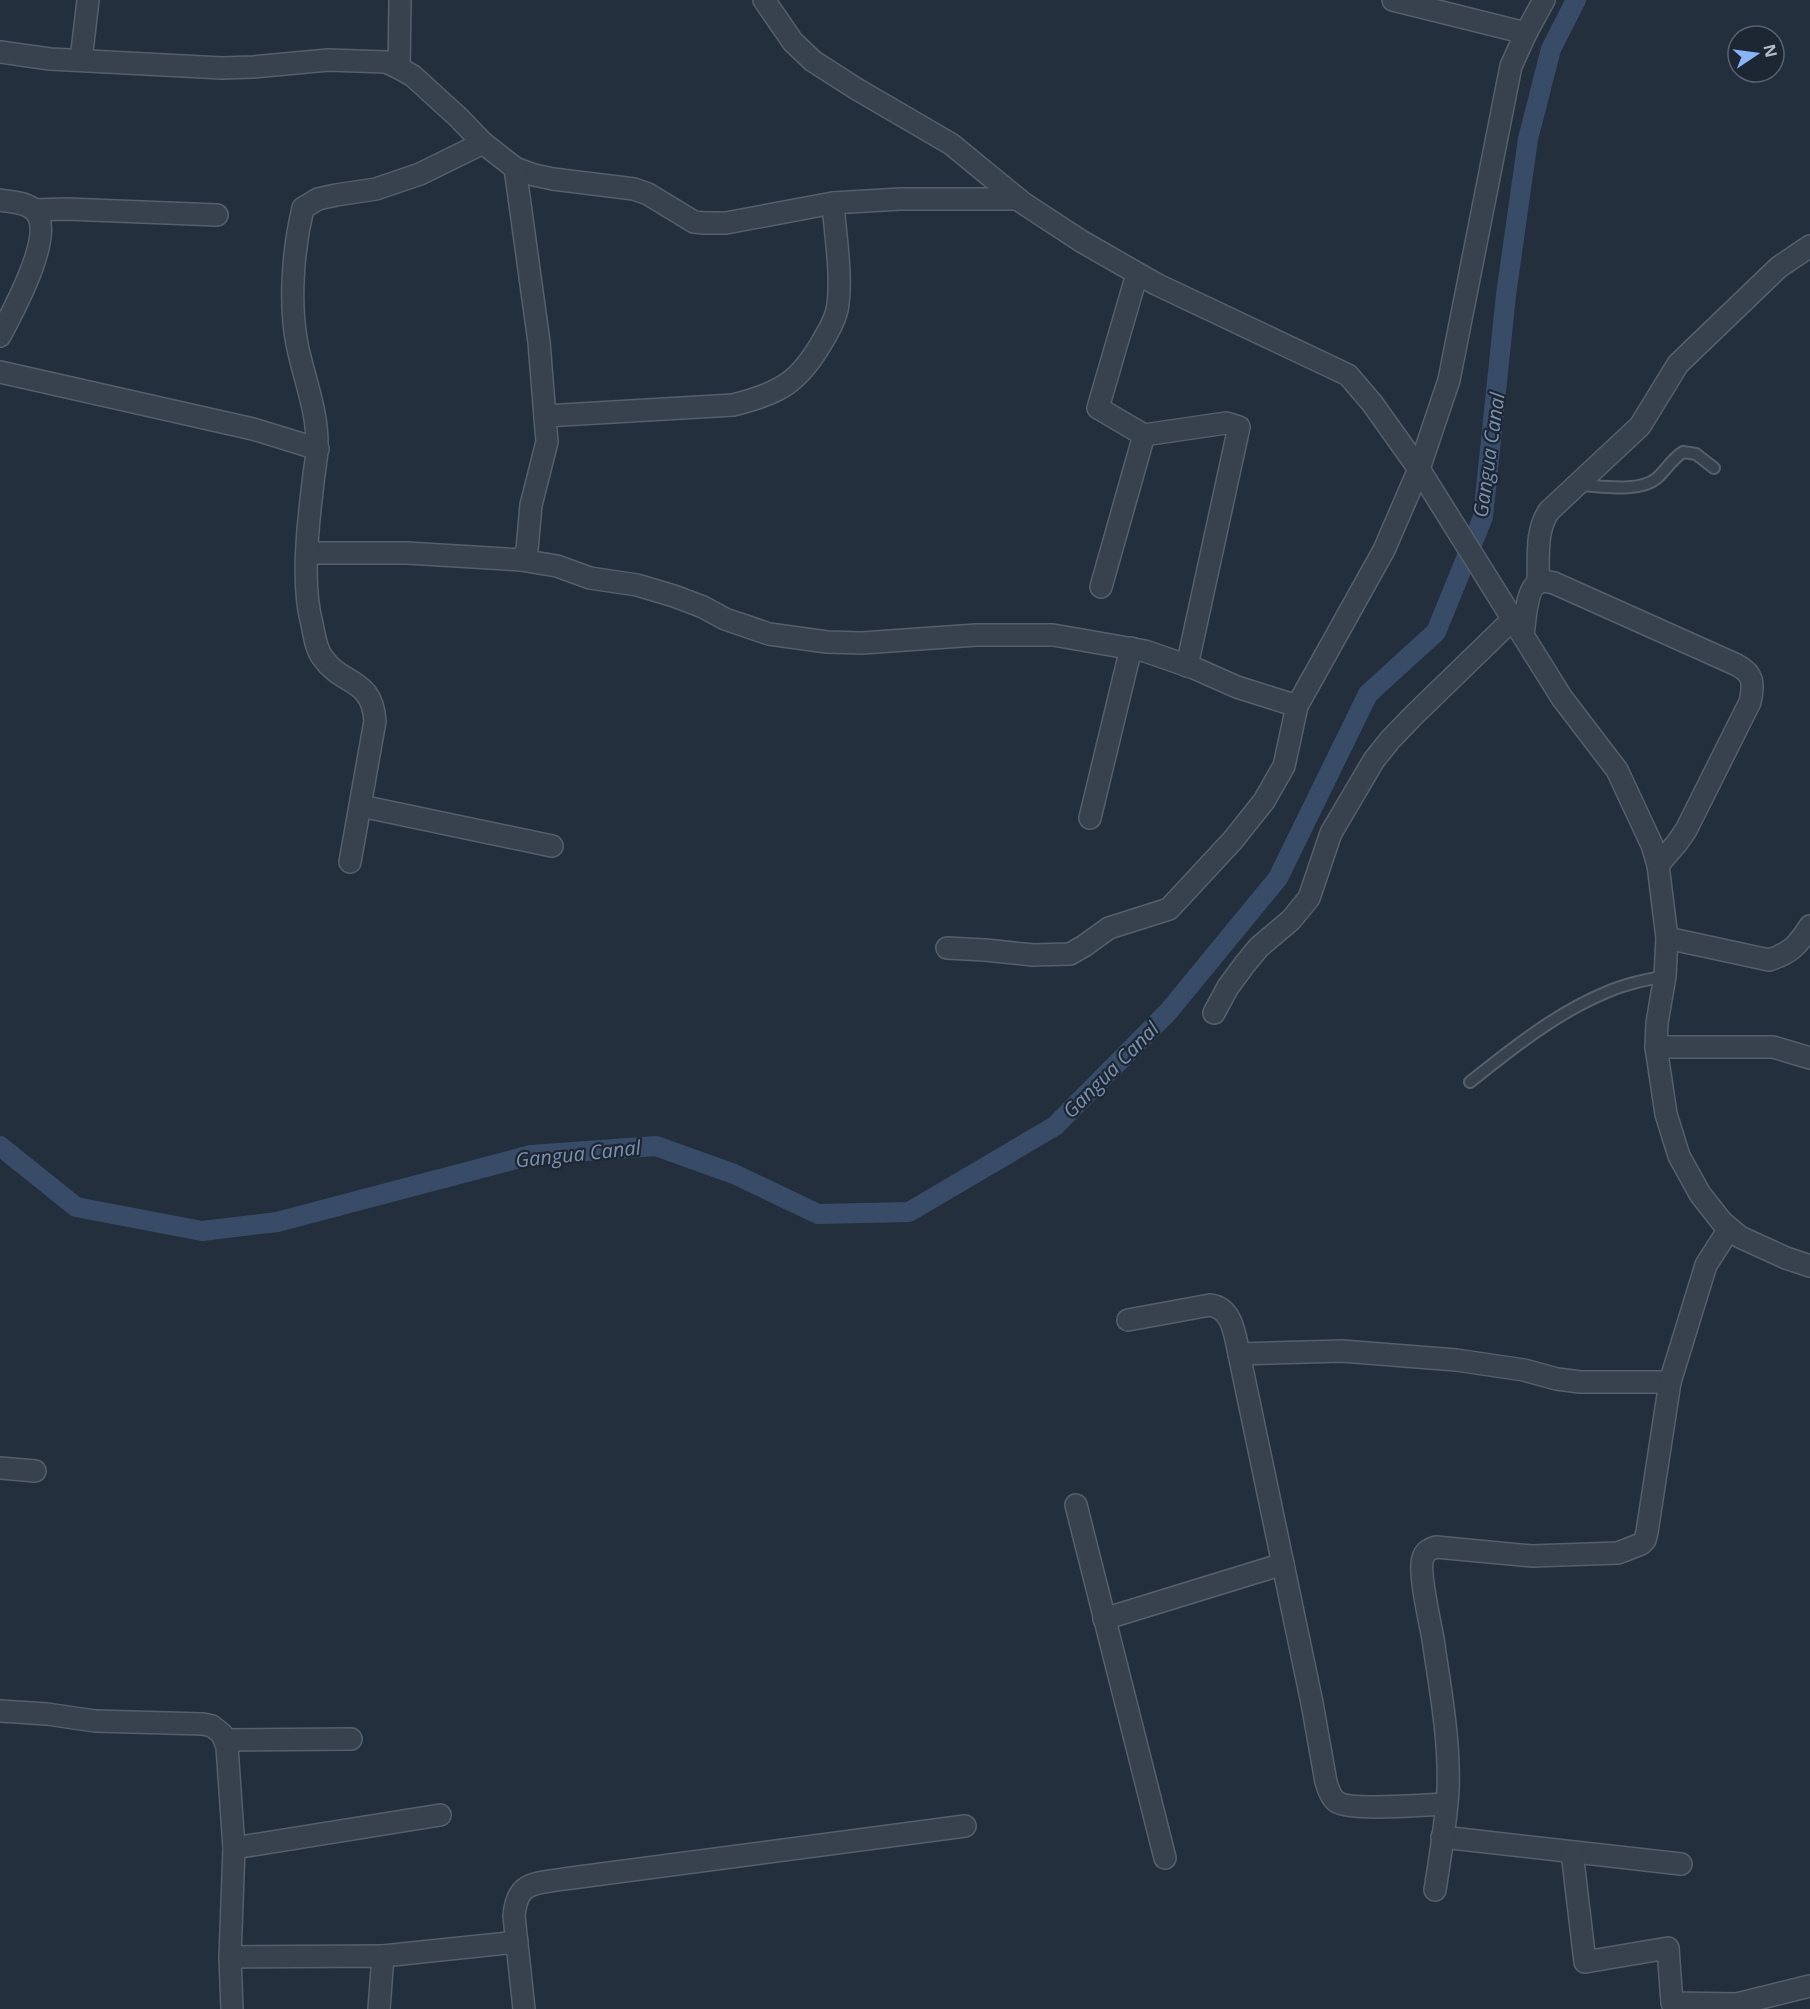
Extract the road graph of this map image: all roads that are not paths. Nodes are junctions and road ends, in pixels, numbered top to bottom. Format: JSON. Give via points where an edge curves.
{"nodes":[{"id":1,"x":88,"y":0,"type":"edge"},
{"id":2,"x":400,"y":0,"type":"edge"},
{"id":3,"x":764,"y":0,"type":"edge"},
{"id":4,"x":1393,"y":0,"type":"edge"},
{"id":5,"x":1544,"y":0,"type":"edge"},
{"id":6,"x":1526,"y":33,"type":"junction"},
{"id":7,"x":0,"y":52,"type":"edge"},
{"id":8,"x":81,"y":60,"type":"junction"},
{"id":9,"x":399,"y":68,"type":"junction"},
{"id":10,"x":483,"y":143,"type":"junction"},
{"id":11,"x":515,"y":168,"type":"junction"},
{"id":12,"x":1018,"y":199,"type":"junction"},
{"id":13,"x":0,"y":200,"type":"edge"},
{"id":14,"x":833,"y":203,"type":"junction"},
{"id":15,"x":34,"y":210,"type":"junction"},
{"id":16,"x":217,"y":215,"type":"dead end"},
{"id":17,"x":1810,"y":246,"type":"edge"},
{"id":18,"x":1137,"y":274,"type":"junction"},
{"id":19,"x":0,"y":336,"type":"edge"},
{"id":20,"x":0,"y":372,"type":"edge"},
{"id":21,"x":545,"y":416,"type":"junction"},
{"id":22,"x":1144,"y":435,"type":"junction"},
{"id":23,"x":318,"y":448,"type":"junction"},
{"id":24,"x":1714,"y":468,"type":"dead end"},
{"id":25,"x":1419,"y":469,"type":"junction"},
{"id":26,"x":1578,"y":485,"type":"junction"},
{"id":27,"x":308,"y":553,"type":"junction"},
{"id":28,"x":521,"y":560,"type":"junction"},
{"id":29,"x":1538,"y":583,"type":"junction"},
{"id":30,"x":1101,"y":587,"type":"dead end"},
{"id":31,"x":1514,"y":621,"type":"junction"},
{"id":32,"x":1131,"y":648,"type":"junction"},
{"id":33,"x":1187,"y":666,"type":"junction"},
{"id":34,"x":1297,"y":706,"type":"junction"},
{"id":35,"x":361,"y":806,"type":"junction"},
{"id":36,"x":1090,"y":818,"type":"dead end"},
{"id":37,"x":552,"y":846,"type":"dead end"},
{"id":38,"x":350,"y":862,"type":"dead end"},
{"id":39,"x":1658,"y":865,"type":"junction"},
{"id":40,"x":1810,"y":926,"type":"edge"},
{"id":41,"x":1667,"y":938,"type":"junction"},
{"id":42,"x":947,"y":948,"type":"dead end"},
{"id":43,"x":1665,"y":976,"type":"junction"},
{"id":44,"x":1214,"y":1013,"type":"dead end"},
{"id":45,"x":1656,"y":1047,"type":"junction"},
{"id":46,"x":1810,"y":1058,"type":"edge"},
{"id":47,"x":1470,"y":1083,"type":"dead end"},
{"id":48,"x":1729,"y":1228,"type":"junction"},
{"id":49,"x":1810,"y":1266,"type":"edge"},
{"id":50,"x":1128,"y":1320,"type":"dead end"},
{"id":51,"x":1239,"y":1354,"type":"junction"},
{"id":52,"x":1670,"y":1382,"type":"junction"},
{"id":53,"x":0,"y":1468,"type":"edge"},
{"id":54,"x":35,"y":1471,"type":"dead end"},
{"id":55,"x":1076,"y":1505,"type":"dead end"},
{"id":56,"x":1283,"y":1564,"type":"junction"},
{"id":57,"x":1104,"y":1619,"type":"junction"},
{"id":58,"x":0,"y":1711,"type":"edge"},
{"id":59,"x":351,"y":1739,"type":"dead end"},
{"id":60,"x":225,"y":1740,"type":"junction"},
{"id":61,"x":1446,"y":1804,"type":"junction"},
{"id":62,"x":440,"y":1815,"type":"dead end"},
{"id":63,"x":965,"y":1826,"type":"dead end"},
{"id":64,"x":1442,"y":1837,"type":"junction"},
{"id":65,"x":234,"y":1848,"type":"junction"},
{"id":66,"x":1572,"y":1852,"type":"junction"},
{"id":67,"x":1165,"y":1857,"type":"dead end"},
{"id":68,"x":1682,"y":1864,"type":"dead end"},
{"id":69,"x":1435,"y":1890,"type":"dead end"},
{"id":70,"x":517,"y":1942,"type":"junction"},
{"id":71,"x":383,"y":1956,"type":"junction"},
{"id":72,"x":230,"y":1958,"type":"junction"},
{"id":73,"x":1810,"y":1986,"type":"edge"},
{"id":74,"x":232,"y":2009,"type":"edge"},
{"id":75,"x":379,"y":2009,"type":"edge"},
{"id":76,"x":524,"y":2009,"type":"edge"}],
"edges":[{"from":1,"to":8,"type":"street"},
{"from":2,"to":9,"type":"street"},
{"from":3,"to":12,"type":"street","via":[[793,42],[813,62],[951,144]]},
{"from":4,"to":6,"type":"street"},
{"from":5,"to":6,"type":"street"},
{"from":6,"to":25,"type":"street","via":[[1511,66],[1449,380]]},
{"from":7,"to":8,"type":"street"},
{"from":8,"to":9,"type":"street","via":[[253,68],[361,60],[386,62]]},
{"from":9,"to":10,"type":"street","via":[[413,76]]},
{"from":10,"to":11,"type":"street"},
{"from":10,"to":23,"type":"street","via":[[420,174],[376,189],[318,200],[303,208],[298,228],[293,317],[313,405]]},
{"from":11,"to":14,"type":"street","via":[[553,179],[634,189],[694,222],[726,223]]},
{"from":11,"to":21,"type":"street"},
{"from":12,"to":14,"type":"street"},
{"from":12,"to":18,"type":"street"},
{"from":13,"to":15,"type":"street"},
{"from":14,"to":21,"type":"street","via":[[838,304],[819,349],[797,378],[759,398],[733,405]]},
{"from":15,"to":16,"type":"street"},
{"from":15,"to":19,"type":"street","via":[[39,217],[40,236],[23,290]]},
{"from":17,"to":26,"type":"street","via":[[1779,267],[1678,363],[1640,426]]},
{"from":18,"to":22,"type":"street","via":[[1098,408]]},
{"from":18,"to":25,"type":"street","via":[[1348,375]]},
{"from":20,"to":23,"type":"street","via":[[253,429]]},
{"from":21,"to":28,"type":"street","via":[[547,442],[531,505],[527,550]]},
{"from":22,"to":30,"type":"street"},
{"from":22,"to":33,"type":"street","via":[[1226,423],[1239,427]]},
{"from":23,"to":27,"type":"street"},
{"from":24,"to":26,"type":"lane","via":[[1696,454],[1683,452],[1647,484]]},
{"from":25,"to":31,"type":"street"},
{"from":25,"to":34,"type":"street","via":[[1384,550]]},
{"from":26,"to":29,"type":"street","via":[[1544,519]]},
{"from":27,"to":28,"type":"street","via":[[407,553]]},
{"from":27,"to":35,"type":"street","via":[[307,590],[322,658],[368,693],[374,709]]},
{"from":28,"to":32,"type":"street","via":[[674,596],[769,634],[862,643],[976,635],[1053,635]]},
{"from":29,"to":31,"type":"street"},
{"from":29,"to":39,"type":"street","via":[[1554,583],[1737,665],[1750,676],[1750,702],[1686,830]]},
{"from":31,"to":39,"type":"street","via":[[1562,698],[1617,770]]},
{"from":31,"to":44,"type":"street","via":[[1413,716],[1374,760],[1331,833],[1309,898],[1245,964]]},
{"from":32,"to":33,"type":"street"},
{"from":32,"to":36,"type":"street"},
{"from":33,"to":34,"type":"street"},
{"from":34,"to":42,"type":"street","via":[[1284,766],[1264,801],[1169,909],[1109,928],[1070,954]]},
{"from":35,"to":37,"type":"street"},
{"from":35,"to":38,"type":"street"},
{"from":39,"to":41,"type":"street"},
{"from":40,"to":41,"type":"street","via":[[1797,945],[1769,960]]},
{"from":41,"to":43,"type":"street"},
{"from":43,"to":45,"type":"street"},
{"from":43,"to":47,"type":"lane","via":[[1607,992],[1558,1017]]},
{"from":45,"to":46,"type":"street","via":[[1773,1047]]},
{"from":45,"to":48,"type":"street","via":[[1666,1114],[1679,1156],[1700,1194]]},
{"from":48,"to":49,"type":"street","via":[[1740,1237]]},
{"from":48,"to":52,"type":"street","via":[[1706,1265]]},
{"from":50,"to":51,"type":"street","via":[[1217,1306],[1228,1316]]},
{"from":51,"to":52,"type":"street","via":[[1351,1352],[1456,1360],[1580,1382]]},
{"from":51,"to":56,"type":"street"},
{"from":52,"to":61,"type":"street","via":[[1647,1532],[1641,1544],[1618,1553],[1532,1556],[1436,1546],[1424,1555],[1423,1577],[1447,1755]]},
{"from":53,"to":54,"type":"street"},
{"from":55,"to":57,"type":"street"},
{"from":56,"to":57,"type":"street"},
{"from":56,"to":61,"type":"street","via":[[1330,1794],[1336,1802],[1353,1807]]},
{"from":57,"to":67,"type":"street"},
{"from":58,"to":60,"type":"street","via":[[95,1721],[203,1724],[212,1726]]},
{"from":59,"to":60,"type":"street"},
{"from":60,"to":65,"type":"street"},
{"from":61,"to":64,"type":"street"},
{"from":62,"to":65,"type":"street"},
{"from":63,"to":70,"type":"street","via":[[538,1883],[519,1892],[515,1901]]},
{"from":64,"to":66,"type":"street"},
{"from":64,"to":69,"type":"street"},
{"from":65,"to":72,"type":"street"},
{"from":66,"to":68,"type":"street"},
{"from":66,"to":73,"type":"street","via":[[1585,1962],[1668,1948],[1672,2002],[1737,2004]]},
{"from":70,"to":71,"type":"street"},
{"from":70,"to":76,"type":"street"},
{"from":71,"to":72,"type":"street"},
{"from":71,"to":75,"type":"street"},
{"from":72,"to":74,"type":"street"}]}
